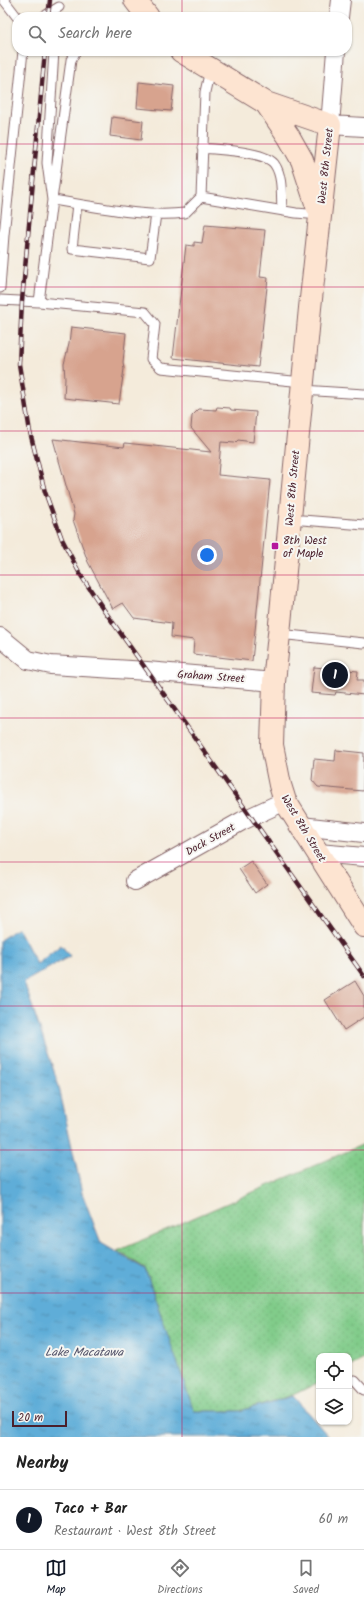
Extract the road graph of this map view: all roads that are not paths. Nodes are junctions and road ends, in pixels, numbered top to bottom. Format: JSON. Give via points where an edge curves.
{"nodes":[{"id":1,"x":4,"y":0,"type":"edge"},
{"id":2,"x":341,"y":0,"type":"edge"},
{"id":3,"x":59,"y":4,"type":"edge"},
{"id":4,"x":13,"y":12,"type":"edge"},
{"id":5,"x":49,"y":12,"type":"edge"},
{"id":6,"x":340,"y":12,"type":"edge"},
{"id":7,"x":21,"y":56,"type":"edge"},
{"id":8,"x":54,"y":56,"type":"edge"},
{"id":9,"x":73,"y":56,"type":"edge"},
{"id":10,"x":189,"y":56,"type":"edge"},
{"id":11,"x":336,"y":56,"type":"edge"},
{"id":12,"x":210,"y":69,"type":"junction"},
{"id":13,"x":266,"y":103,"type":"junction"},
{"id":14,"x":330,"y":125,"type":"junction"},
{"id":15,"x":364,"y":127,"type":"edge"},
{"id":16,"x":202,"y":148,"type":"junction"},
{"id":17,"x":200,"y":197,"type":"junction"},
{"id":18,"x":52,"y":200,"type":"junction"},
{"id":19,"x":77,"y":204,"type":"junction"},
{"id":20,"x":282,"y":210,"type":"junction"},
{"id":21,"x":156,"y":214,"type":"junction"},
{"id":22,"x":320,"y":215,"type":"junction"},
{"id":23,"x":2,"y":235,"type":"edge"},
{"id":24,"x":0,"y":288,"type":"edge"},
{"id":25,"x":0,"y":300,"type":"edge"},
{"id":26,"x":39,"y":302,"type":"junction"},
{"id":27,"x":302,"y":386,"type":"junction"},
{"id":28,"x":364,"y":394,"type":"edge"},
{"id":29,"x":290,"y":519,"type":"junction"},
{"id":30,"x":364,"y":525,"type":"edge"},
{"id":31,"x":279,"y":634,"type":"junction"},
{"id":32,"x":0,"y":637,"type":"edge"},
{"id":33,"x":364,"y":643,"type":"edge"},
{"id":34,"x":274,"y":682,"type":"junction"},
{"id":35,"x":286,"y":801,"type":"junction"},
{"id":36,"x":301,"y":826,"type":"junction"},
{"id":37,"x":364,"y":833,"type":"edge"},
{"id":38,"x":318,"y":853,"type":"junction"},
{"id":39,"x":364,"y":857,"type":"edge"},
{"id":40,"x":135,"y":881,"type":"dead end"},
{"id":41,"x":364,"y":926,"type":"edge"},
{"id":42,"x":355,"y":1380,"type":"dead end"},
{"id":43,"x":364,"y":1390,"type":"edge"}],
"edges":[{"from":1,"to":4,"type":"lane"},
{"from":2,"to":6,"type":"street"},
{"from":3,"to":5,"type":"lane"},
{"from":7,"to":23,"type":"lane"},
{"from":8,"to":18,"type":"lane","via":[[47,163]]},
{"from":9,"to":18,"type":"lane"},
{"from":10,"to":12,"type":"street"},
{"from":11,"to":14,"type":"street","name":"West 8th Street"},
{"from":12,"to":13,"type":"street"},
{"from":12,"to":16,"type":"lane","via":[[204,92]]},
{"from":13,"to":14,"type":"street"},
{"from":13,"to":22,"type":"street","via":[[302,160]]},
{"from":14,"to":15,"type":"street"},
{"from":14,"to":22,"type":"street","name":"West 8th Street"},
{"from":16,"to":17,"type":"lane"},
{"from":16,"to":20,"type":"lane","via":[[264,156],[275,164],[281,185]]},
{"from":17,"to":20,"type":"lane"},
{"from":17,"to":21,"type":"lane","via":[[185,213]]},
{"from":18,"to":19,"type":"lane"},
{"from":18,"to":26,"type":"lane"},
{"from":19,"to":21,"type":"lane"},
{"from":19,"to":21,"type":"lane","via":[[72,249],[150,258]]},
{"from":20,"to":22,"type":"lane"},
{"from":22,"to":27,"type":"street","name":"West 8th Street"},
{"from":23,"to":24,"type":"lane"},
{"from":25,"to":26,"type":"lane"},
{"from":26,"to":27,"type":"lane","via":[[145,312],[155,324],[151,359],[161,368]]},
{"from":27,"to":28,"type":"lane"},
{"from":27,"to":29,"type":"street","name":"West 8th Street"},
{"from":29,"to":30,"type":"lane"},
{"from":29,"to":31,"type":"street","name":"West 8th Street"},
{"from":31,"to":33,"type":"lane"},
{"from":31,"to":34,"type":"street","name":"West 8th Street"},
{"from":32,"to":34,"type":"street","name":"Graham Street","via":[[28,660],[51,666]]},
{"from":34,"to":35,"type":"street","name":"West 8th Street","via":[[272,745],[274,762]]},
{"from":35,"to":36,"type":"street","name":"West 8th Street"},
{"from":35,"to":40,"type":"street","name":"Dock Street","via":[[242,821]]},
{"from":36,"to":37,"type":"street"},
{"from":36,"to":38,"type":"street","name":"West 8th Street"},
{"from":38,"to":39,"type":"street"},
{"from":38,"to":41,"type":"street","name":"West 8th Street"},
{"from":42,"to":43,"type":"lane"}]}
